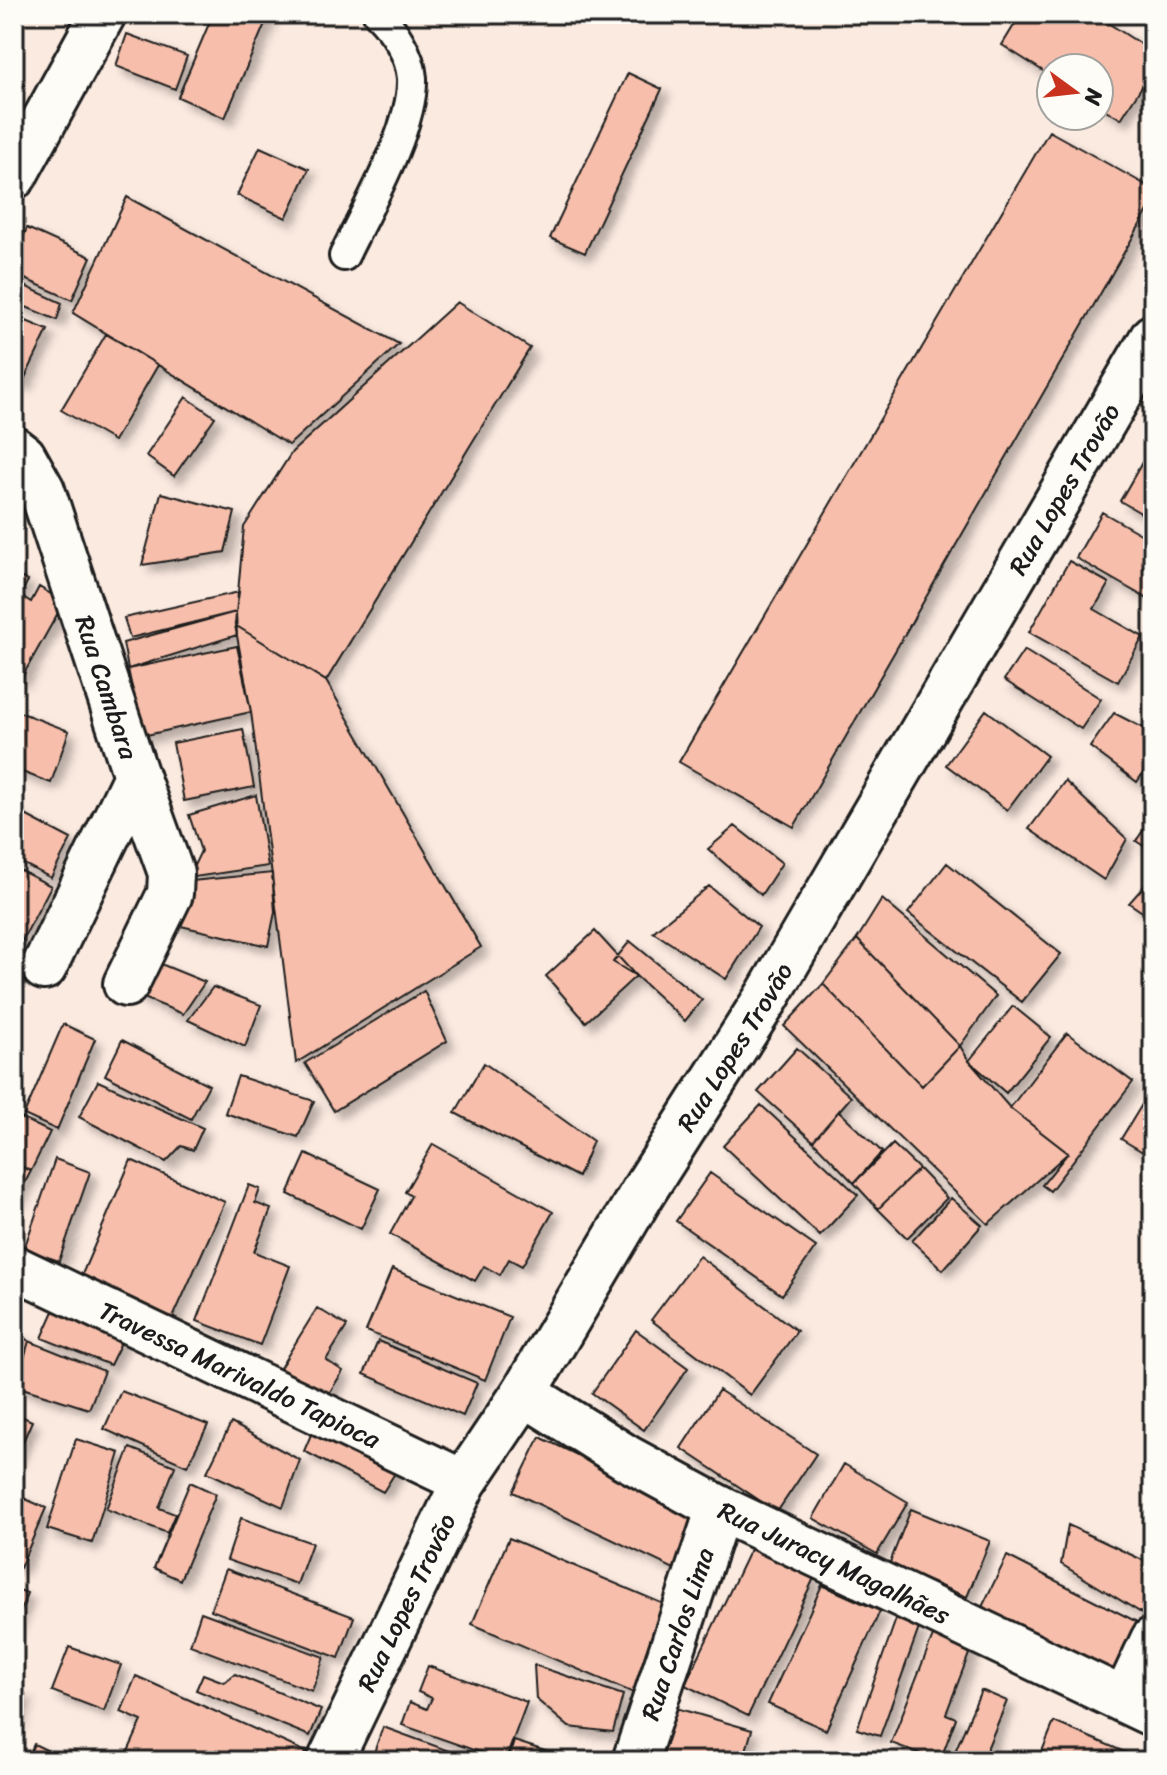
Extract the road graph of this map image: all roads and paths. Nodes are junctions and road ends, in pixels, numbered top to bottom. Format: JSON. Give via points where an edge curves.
{"nodes":[{"id":1,"x":103,"y":14,"type":"edge"},
{"id":2,"x":378,"y":14,"type":"edge"},
{"id":3,"x":14,"y":176,"type":"edge"},
{"id":4,"x":344,"y":256,"type":"dead end"},
{"id":5,"x":1153,"y":337,"type":"edge"},
{"id":6,"x":14,"y":449,"type":"edge"},
{"id":7,"x":136,"y":776,"type":"junction"},
{"id":8,"x":44,"y":967,"type":"dead end"},
{"id":9,"x":126,"y":984,"type":"dead end"},
{"id":10,"x":14,"y":1267,"type":"edge"},
{"id":11,"x":524,"y":1393,"type":"junction"},
{"id":12,"x":464,"y":1482,"type":"junction"},
{"id":13,"x":719,"y":1508,"type":"junction"},
{"id":14,"x":1153,"y":1640,"type":"edge"},
{"id":15,"x":1139,"y":1707,"type":"edge"},
{"id":16,"x":330,"y":1761,"type":"edge"},
{"id":17,"x":635,"y":1761,"type":"edge"}],
"edges":[{"from":1,"to":3,"type":"street"},
{"from":2,"to":4,"type":"lane","via":[[396,32],[412,77],[406,123]]},
{"from":5,"to":11,"type":"street","name":"Rua Lopes Trovão","via":[[902,771]]},
{"from":6,"to":7,"type":"street","name":"Rua Cambara","via":[[42,490]]},
{"from":7,"to":8,"type":"street","name":"Rua Cambara"},
{"from":7,"to":9,"type":"street","via":[[171,873],[170,894]]},
{"from":10,"to":12,"type":"street","name":"Travessa Marivaldo Tapioca"},
{"from":11,"to":12,"type":"street","name":"Rua Lopes Trovão"},
{"from":11,"to":13,"type":"street","name":"Rua Juracy Magalhães"},
{"from":12,"to":16,"type":"street","name":"Rua Lopes Trovão"},
{"from":13,"to":15,"type":"street","name":"Rua Juracy Magalhães"},
{"from":13,"to":17,"type":"street","name":"Rua Carlos Lima"},
{"from":14,"to":15,"type":"street"}]}
